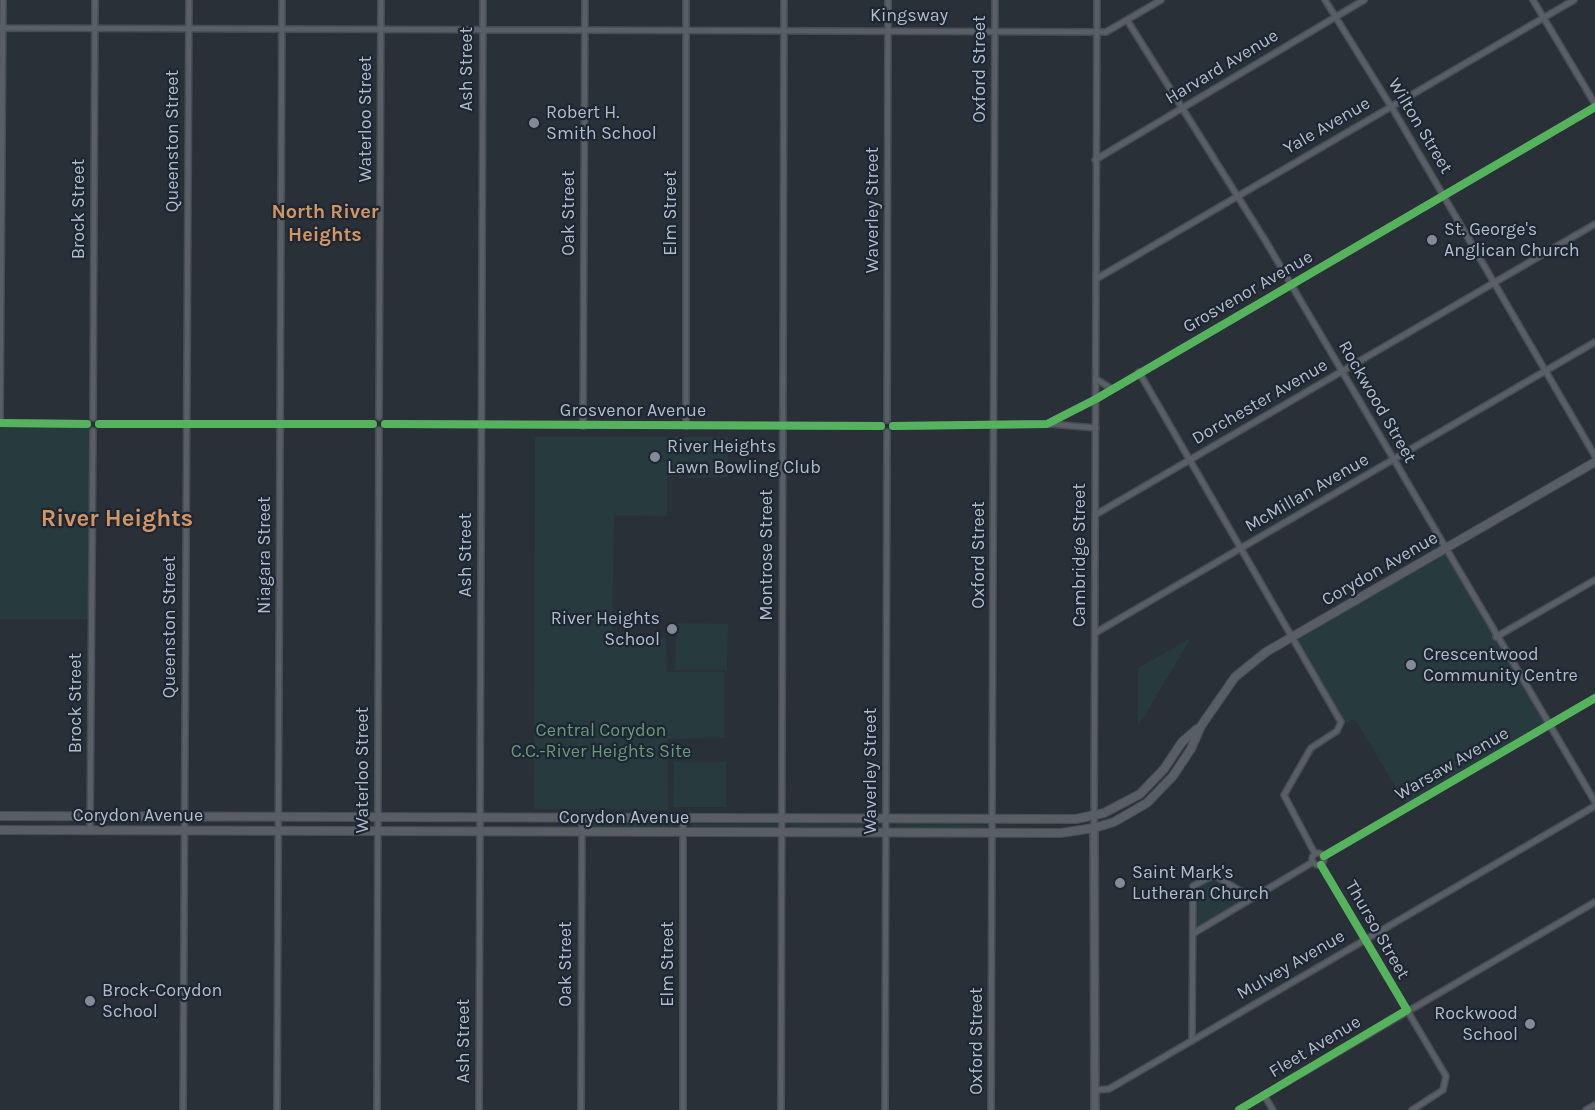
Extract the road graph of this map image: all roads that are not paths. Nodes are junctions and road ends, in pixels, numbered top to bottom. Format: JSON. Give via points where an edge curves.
{"nodes":[{"id":1,"x":3,"y":0,"type":"edge"},
{"id":2,"x":95,"y":0,"type":"edge"},
{"id":3,"x":189,"y":0,"type":"edge"},
{"id":4,"x":282,"y":0,"type":"edge"},
{"id":5,"x":381,"y":0,"type":"edge"},
{"id":6,"x":483,"y":0,"type":"edge"},
{"id":7,"x":585,"y":0,"type":"edge"},
{"id":8,"x":686,"y":0,"type":"edge"},
{"id":9,"x":784,"y":0,"type":"edge"},
{"id":10,"x":888,"y":0,"type":"edge"},
{"id":11,"x":995,"y":0,"type":"edge"},
{"id":12,"x":1096,"y":0,"type":"edge"},
{"id":13,"x":1161,"y":0,"type":"edge"},
{"id":14,"x":1325,"y":0,"type":"edge"},
{"id":15,"x":1364,"y":0,"type":"edge"},
{"id":16,"x":1533,"y":0,"type":"edge"},
{"id":17,"x":1574,"y":0,"type":"edge"},
{"id":18,"x":1336,"y":17,"type":"junction"},
{"id":19,"x":1544,"y":17,"type":"junction"},
{"id":20,"x":1127,"y":20,"type":"junction"},
{"id":21,"x":1,"y":28,"type":"edge"},
{"id":22,"x":94,"y":28,"type":"junction"},
{"id":23,"x":189,"y":28,"type":"junction"},
{"id":24,"x":282,"y":28,"type":"junction"},
{"id":25,"x":381,"y":30,"type":"junction"},
{"id":26,"x":483,"y":30,"type":"junction"},
{"id":27,"x":585,"y":30,"type":"junction"},
{"id":28,"x":686,"y":30,"type":"junction"},
{"id":29,"x":784,"y":30,"type":"junction"},
{"id":30,"x":888,"y":31,"type":"junction"},
{"id":31,"x":995,"y":31,"type":"junction"},
{"id":32,"x":1096,"y":32,"type":"junction"},
{"id":33,"x":1391,"y":106,"type":"junction"},
{"id":34,"x":1595,"y":106,"type":"edge"},
{"id":35,"x":1182,"y":108,"type":"junction"},
{"id":36,"x":1095,"y":160,"type":"junction"},
{"id":37,"x":1238,"y":195,"type":"junction"},
{"id":38,"x":1444,"y":195,"type":"junction"},
{"id":39,"x":1595,"y":224,"type":"edge"},
{"id":40,"x":1096,"y":279,"type":"junction"},
{"id":41,"x":1494,"y":283,"type":"junction"},
{"id":42,"x":1292,"y":285,"type":"junction"},
{"id":43,"x":1595,"y":342,"type":"edge"},
{"id":44,"x":1342,"y":371,"type":"junction"},
{"id":45,"x":1546,"y":371,"type":"junction"},
{"id":46,"x":1139,"y":372,"type":"junction"},
{"id":47,"x":1096,"y":379,"type":"junction"},
{"id":48,"x":1112,"y":389,"type":"junction"},
{"id":49,"x":1096,"y":399,"type":"junction"},
{"id":50,"x":379,"y":417,"type":"junction"},
{"id":51,"x":93,"y":418,"type":"junction"},
{"id":52,"x":887,"y":420,"type":"junction"},
{"id":53,"x":0,"y":421,"type":"edge"},
{"id":54,"x":185,"y":423,"type":"junction"},
{"id":55,"x":87,"y":424,"type":"junction"},
{"id":56,"x":99,"y":424,"type":"junction"},
{"id":57,"x":281,"y":424,"type":"junction"},
{"id":58,"x":373,"y":424,"type":"junction"},
{"id":59,"x":385,"y":424,"type":"junction"},
{"id":60,"x":1047,"y":424,"type":"junction"},
{"id":61,"x":482,"y":425,"type":"junction"},
{"id":62,"x":583,"y":426,"type":"junction"},
{"id":63,"x":686,"y":426,"type":"junction"},
{"id":64,"x":782,"y":426,"type":"junction"},
{"id":65,"x":881,"y":426,"type":"junction"},
{"id":66,"x":893,"y":426,"type":"junction"},
{"id":67,"x":994,"y":426,"type":"junction"},
{"id":68,"x":1096,"y":428,"type":"junction"},
{"id":69,"x":379,"y":429,"type":"junction"},
{"id":70,"x":93,"y":431,"type":"junction"},
{"id":71,"x":887,"y":432,"type":"junction"},
{"id":72,"x":1595,"y":456,"type":"edge"},
{"id":73,"x":1189,"y":460,"type":"junction"},
{"id":74,"x":1393,"y":460,"type":"junction"},
{"id":75,"x":1595,"y":462,"type":"edge"},
{"id":76,"x":1095,"y":515,"type":"junction"},
{"id":77,"x":1241,"y":548,"type":"junction"},
{"id":78,"x":1445,"y":548,"type":"junction"},
{"id":79,"x":1595,"y":580,"type":"edge"},
{"id":80,"x":1095,"y":633,"type":"junction"},
{"id":81,"x":1293,"y":637,"type":"junction"},
{"id":82,"x":1496,"y":637,"type":"junction"},
{"id":83,"x":1595,"y":698,"type":"edge"},
{"id":84,"x":1548,"y":725,"type":"junction"},
{"id":85,"x":1201,"y":726,"type":"junction"},
{"id":86,"x":1595,"y":804,"type":"edge"},
{"id":87,"x":0,"y":816,"type":"edge"},
{"id":88,"x":91,"y":816,"type":"junction"},
{"id":89,"x":1094,"y":816,"type":"junction"},
{"id":90,"x":185,"y":817,"type":"junction"},
{"id":91,"x":278,"y":817,"type":"junction"},
{"id":92,"x":378,"y":818,"type":"junction"},
{"id":93,"x":480,"y":818,"type":"junction"},
{"id":94,"x":683,"y":818,"type":"junction"},
{"id":95,"x":582,"y":819,"type":"junction"},
{"id":96,"x":782,"y":819,"type":"junction"},
{"id":97,"x":886,"y":819,"type":"junction"},
{"id":98,"x":993,"y":819,"type":"junction"},
{"id":99,"x":1094,"y":828,"type":"junction"},
{"id":100,"x":0,"y":830,"type":"edge"},
{"id":101,"x":90,"y":831,"type":"junction"},
{"id":102,"x":185,"y":831,"type":"junction"},
{"id":103,"x":278,"y":831,"type":"junction"},
{"id":104,"x":378,"y":832,"type":"junction"},
{"id":105,"x":480,"y":832,"type":"junction"},
{"id":106,"x":582,"y":833,"type":"junction"},
{"id":107,"x":683,"y":833,"type":"junction"},
{"id":108,"x":782,"y":833,"type":"junction"},
{"id":109,"x":886,"y":833,"type":"junction"},
{"id":110,"x":993,"y":833,"type":"junction"},
{"id":111,"x":1315,"y":854,"type":"junction"},
{"id":112,"x":1323,"y":856,"type":"junction"},
{"id":113,"x":1313,"y":862,"type":"junction"},
{"id":114,"x":1322,"y":865,"type":"junction"},
{"id":115,"x":1252,"y":898,"type":"junction"},
{"id":116,"x":1595,"y":902,"type":"edge"},
{"id":117,"x":1194,"y":933,"type":"junction"},
{"id":118,"x":1366,"y":940,"type":"junction"},
{"id":119,"x":1407,"y":1010,"type":"junction"},
{"id":120,"x":1192,"y":1041,"type":"junction"},
{"id":121,"x":1095,"y":1090,"type":"junction"},
{"id":122,"x":1264,"y":1095,"type":"junction"},
{"id":123,"x":1595,"y":1105,"type":"edge"},
{"id":124,"x":183,"y":1110,"type":"edge"},
{"id":125,"x":277,"y":1110,"type":"edge"},
{"id":126,"x":377,"y":1110,"type":"edge"},
{"id":127,"x":479,"y":1110,"type":"edge"},
{"id":128,"x":581,"y":1110,"type":"edge"},
{"id":129,"x":683,"y":1110,"type":"edge"},
{"id":130,"x":781,"y":1110,"type":"edge"},
{"id":131,"x":885,"y":1110,"type":"edge"},
{"id":132,"x":992,"y":1110,"type":"edge"},
{"id":133,"x":1095,"y":1110,"type":"edge"},
{"id":134,"x":1239,"y":1110,"type":"edge"},
{"id":135,"x":1273,"y":1110,"type":"edge"},
{"id":136,"x":1412,"y":1110,"type":"edge"},
{"id":137,"x":1586,"y":1110,"type":"edge"}],
"edges":[{"from":1,"to":21,"type":"street"},
{"from":2,"to":22,"type":"street","name":"Brock Street"},
{"from":3,"to":23,"type":"street","name":"Queenston Street"},
{"from":4,"to":24,"type":"street","name":"Niagara Street"},
{"from":5,"to":25,"type":"street","name":"Waterloo Street"},
{"from":6,"to":26,"type":"street","name":"Ash Street"},
{"from":7,"to":27,"type":"street","name":"Oak Street"},
{"from":8,"to":28,"type":"street","name":"Elm Street"},
{"from":9,"to":29,"type":"street","name":"Montrose Street"},
{"from":10,"to":30,"type":"street","name":"Waverley Street"},
{"from":11,"to":31,"type":"street","name":"Oxford Street"},
{"from":12,"to":32,"type":"street","name":"Cambridge Street"},
{"from":13,"to":20,"type":"street","name":"Kingsway"},
{"from":14,"to":18,"type":"street","name":"Wilton Street"},
{"from":15,"to":18,"type":"street","name":"Harvard Avenue"},
{"from":16,"to":19,"type":"street"},
{"from":17,"to":19,"type":"street","name":"Yale Avenue"},
{"from":18,"to":33,"type":"street","name":"Wilton Street"},
{"from":18,"to":35,"type":"street","name":"Harvard Avenue"},
{"from":19,"to":33,"type":"street","name":"Yale Avenue"},
{"from":19,"to":34,"type":"street"},
{"from":20,"to":32,"type":"street","name":"Kingsway","via":[[1106,32]]},
{"from":20,"to":35,"type":"street","name":"Rockwood Street"},
{"from":21,"to":22,"type":"street","name":"Kingsway"},
{"from":21,"to":53,"type":"street"},
{"from":22,"to":23,"type":"street","name":"Kingsway"},
{"from":22,"to":51,"type":"street","name":"Brock Street"},
{"from":23,"to":24,"type":"street","name":"Kingsway"},
{"from":23,"to":54,"type":"street","name":"Queenston Street"},
{"from":24,"to":25,"type":"street","name":"Kingsway"},
{"from":24,"to":57,"type":"street","name":"Niagara Street"},
{"from":25,"to":26,"type":"street","name":"Kingsway"},
{"from":25,"to":50,"type":"street","name":"Waterloo Street"},
{"from":26,"to":27,"type":"street","name":"Kingsway"},
{"from":26,"to":61,"type":"street","name":"Ash Street"},
{"from":27,"to":28,"type":"street","name":"Kingsway"},
{"from":27,"to":62,"type":"street","name":"Oak Street"},
{"from":28,"to":29,"type":"street","name":"Kingsway"},
{"from":28,"to":63,"type":"street","name":"Elm Street"},
{"from":29,"to":30,"type":"street","name":"Kingsway"},
{"from":29,"to":64,"type":"street","name":"Montrose Street"},
{"from":30,"to":31,"type":"street","name":"Kingsway"},
{"from":30,"to":52,"type":"street","name":"Waverley Street"},
{"from":31,"to":32,"type":"street","name":"Kingsway"},
{"from":31,"to":67,"type":"street","name":"Oxford Street"},
{"from":32,"to":36,"type":"street","name":"Cambridge Street"},
{"from":33,"to":37,"type":"street","name":"Yale Avenue"},
{"from":33,"to":38,"type":"street","name":"Wilton Street"},
{"from":34,"to":38,"type":"street","name":"Grosvenor Avenue"},
{"from":35,"to":36,"type":"street","name":"Harvard Avenue"},
{"from":35,"to":37,"type":"street","name":"Rockwood Street"},
{"from":36,"to":40,"type":"street","name":"Cambridge Street"},
{"from":37,"to":40,"type":"street","name":"Yale Avenue"},
{"from":37,"to":42,"type":"street","name":"Rockwood Street"},
{"from":38,"to":41,"type":"street","name":"Wilton Street"},
{"from":38,"to":42,"type":"street","name":"Grosvenor Avenue"},
{"from":39,"to":41,"type":"street","name":"Dorchester Avenue"},
{"from":40,"to":47,"type":"street","name":"Cambridge Street"},
{"from":41,"to":44,"type":"street","name":"Dorchester Avenue"},
{"from":41,"to":45,"type":"street","name":"Wilton Street"},
{"from":42,"to":44,"type":"street","name":"Rockwood Street"},
{"from":42,"to":46,"type":"street","name":"Grosvenor Avenue"},
{"from":43,"to":45,"type":"street","name":"McMillan Avenue"},
{"from":44,"to":73,"type":"street","name":"Dorchester Avenue"},
{"from":44,"to":74,"type":"street","name":"Rockwood Street"},
{"from":45,"to":72,"type":"street","name":"Wilton Street"},
{"from":45,"to":74,"type":"street","name":"McMillan Avenue"},
{"from":46,"to":48,"type":"street","name":"Grosvenor Avenue"},
{"from":46,"to":73,"type":"street"},
{"from":47,"to":48,"type":"street"},
{"from":47,"to":49,"type":"street","name":"Cambridge Street"},
{"from":48,"to":49,"type":"street","name":"Grosvenor Avenue"},
{"from":49,"to":60,"type":"street","name":"Grosvenor Avenue"},
{"from":49,"to":68,"type":"street","name":"Cambridge Street"},
{"from":50,"to":58,"type":"street"},
{"from":50,"to":59,"type":"street"},
{"from":51,"to":55,"type":"street"},
{"from":51,"to":56,"type":"street"},
{"from":52,"to":65,"type":"street"},
{"from":52,"to":66,"type":"street"},
{"from":53,"to":55,"type":"street"},
{"from":54,"to":56,"type":"street"},
{"from":54,"to":57,"type":"street"},
{"from":54,"to":90,"type":"street","name":"Queenston Street"},
{"from":55,"to":70,"type":"street"},
{"from":56,"to":70,"type":"street"},
{"from":57,"to":58,"type":"street"},
{"from":57,"to":91,"type":"street","name":"Niagara Street"},
{"from":58,"to":69,"type":"street"},
{"from":59,"to":61,"type":"street","name":"Grosvenor Avenue"},
{"from":59,"to":69,"type":"street"},
{"from":60,"to":67,"type":"street","name":"Grosvenor Avenue"},
{"from":60,"to":68,"type":"street","name":"Grosvenor Avenue"},
{"from":61,"to":62,"type":"street","name":"Grosvenor Avenue"},
{"from":61,"to":93,"type":"street","name":"Ash Street"},
{"from":62,"to":63,"type":"street","name":"Grosvenor Avenue"},
{"from":63,"to":64,"type":"street","name":"Grosvenor Avenue"},
{"from":64,"to":65,"type":"street","name":"Grosvenor Avenue"},
{"from":64,"to":96,"type":"street","name":"Montrose Street"},
{"from":65,"to":71,"type":"street"},
{"from":66,"to":67,"type":"street","name":"Grosvenor Avenue"},
{"from":66,"to":71,"type":"street"},
{"from":67,"to":98,"type":"street","name":"Oxford Street"},
{"from":68,"to":76,"type":"street","name":"Cambridge Street"},
{"from":69,"to":92,"type":"street","name":"Waterloo Street"},
{"from":70,"to":88,"type":"street","name":"Brock Street"},
{"from":71,"to":97,"type":"street","name":"Waverley Street"},
{"from":73,"to":76,"type":"street","name":"Dorchester Avenue"},
{"from":73,"to":77,"type":"street"},
{"from":74,"to":77,"type":"street","name":"McMillan Avenue"},
{"from":74,"to":78,"type":"street","name":"Rockwood Street"},
{"from":75,"to":78,"type":"main road","name":"Corydon Avenue"},
{"from":76,"to":80,"type":"street","name":"Cambridge Street"},
{"from":77,"to":80,"type":"street","name":"McMillan Avenue"},
{"from":77,"to":81,"type":"street"},
{"from":78,"to":81,"type":"main road","name":"Corydon Avenue"},
{"from":78,"to":82,"type":"street","name":"Rockwood Street"},
{"from":79,"to":82,"type":"street"},
{"from":80,"to":89,"type":"street","name":"Cambridge Street"},
{"from":81,"to":85,"type":"main road","name":"Corydon Avenue","via":[[1235,676]]},
{"from":81,"to":111,"type":"street","via":[[1342,724],[1311,748],[1284,795]]},
{"from":82,"to":84,"type":"street","name":"Rockwood Street"},
{"from":83,"to":84,"type":"street","name":"Warsaw Avenue"},
{"from":84,"to":86,"type":"street","name":"Rockwood Street"},
{"from":84,"to":112,"type":"street","name":"Warsaw Avenue"},
{"from":85,"to":89,"type":"main road","name":"Corydon Avenue","via":[[1182,742],[1140,794]]},
{"from":85,"to":99,"type":"main road","name":"Corydon Avenue","via":[[1173,776],[1147,803],[1114,822]]},
{"from":86,"to":118,"type":"street","name":"Mulvey Avenue"},
{"from":87,"to":88,"type":"main road","name":"Corydon Avenue"},
{"from":88,"to":90,"type":"main road","name":"Corydon Avenue"},
{"from":88,"to":101,"type":"street","name":"Brock Street"},
{"from":89,"to":98,"type":"main road","name":"Corydon Avenue"},
{"from":89,"to":99,"type":"street","name":"Cambridge Street"},
{"from":90,"to":91,"type":"main road","name":"Corydon Avenue"},
{"from":90,"to":102,"type":"street","name":"Queenston Street"},
{"from":91,"to":92,"type":"main road","name":"Corydon Avenue"},
{"from":91,"to":103,"type":"street","name":"Niagara Street"},
{"from":92,"to":93,"type":"main road","name":"Corydon Avenue"},
{"from":92,"to":104,"type":"street","name":"Waterloo Street"},
{"from":93,"to":95,"type":"main road","name":"Corydon Avenue"},
{"from":93,"to":105,"type":"street","name":"Ash Street"},
{"from":94,"to":95,"type":"main road","name":"Corydon Avenue"},
{"from":94,"to":96,"type":"main road","name":"Corydon Avenue"},
{"from":94,"to":107,"type":"street","name":"Elm Street"},
{"from":95,"to":106,"type":"street","name":"Oak Street"},
{"from":96,"to":97,"type":"main road","name":"Corydon Avenue"},
{"from":96,"to":108,"type":"street","name":"Montrose Street"},
{"from":97,"to":98,"type":"main road","name":"Corydon Avenue"},
{"from":97,"to":109,"type":"street","name":"Waverley Street"},
{"from":98,"to":110,"type":"street","name":"Oxford Street"},
{"from":99,"to":110,"type":"main road","name":"Corydon Avenue","via":[[1061,833]]},
{"from":99,"to":121,"type":"street","name":"Cambridge Street"},
{"from":100,"to":101,"type":"main road","name":"Corydon Avenue"},
{"from":101,"to":102,"type":"main road","name":"Corydon Avenue"},
{"from":102,"to":103,"type":"main road","name":"Corydon Avenue"},
{"from":102,"to":124,"type":"street","name":"Queenston Street"},
{"from":103,"to":104,"type":"main road","name":"Corydon Avenue"},
{"from":103,"to":125,"type":"street","name":"Niagara Street"},
{"from":104,"to":105,"type":"main road","name":"Corydon Avenue"},
{"from":104,"to":126,"type":"street","name":"Waterloo Street"},
{"from":105,"to":106,"type":"main road","name":"Corydon Avenue"},
{"from":105,"to":127,"type":"street","name":"Ash Street"},
{"from":106,"to":107,"type":"main road","name":"Corydon Avenue"},
{"from":106,"to":128,"type":"street","name":"Oak Street"},
{"from":107,"to":108,"type":"main road","name":"Corydon Avenue"},
{"from":107,"to":129,"type":"street","name":"Elm Street"},
{"from":108,"to":109,"type":"main road","name":"Corydon Avenue"},
{"from":108,"to":130,"type":"street","name":"Montrose Street"},
{"from":109,"to":110,"type":"main road","name":"Corydon Avenue"},
{"from":109,"to":131,"type":"street","name":"Waverley Street"},
{"from":110,"to":132,"type":"street","name":"Oxford Street"},
{"from":111,"to":112,"type":"street"},
{"from":111,"to":113,"type":"street"},
{"from":112,"to":114,"type":"street"},
{"from":113,"to":114,"type":"street"},
{"from":113,"to":115,"type":"street"},
{"from":114,"to":118,"type":"street","name":"Thurso Street"},
{"from":115,"to":117,"type":"street"},
{"from":115,"to":117,"type":"street","via":[[1214,875],[1193,886]]},
{"from":116,"to":119,"type":"street","name":"Fleet Avenue"},
{"from":117,"to":120,"type":"street"},
{"from":118,"to":119,"type":"street","name":"Thurso Street"},
{"from":118,"to":120,"type":"street","name":"Mulvey Avenue"},
{"from":119,"to":122,"type":"street","name":"Fleet Avenue"},
{"from":119,"to":136,"type":"street","name":"Thurso Street","via":[[1446,1076],[1443,1090]]},
{"from":120,"to":121,"type":"street","name":"Mulvey Avenue","via":[[1109,1089]]},
{"from":121,"to":133,"type":"street","name":"Cambridge Street"},
{"from":122,"to":134,"type":"street","name":"Fleet Avenue"},
{"from":122,"to":135,"type":"street"},
{"from":123,"to":137,"type":"street"}]}
